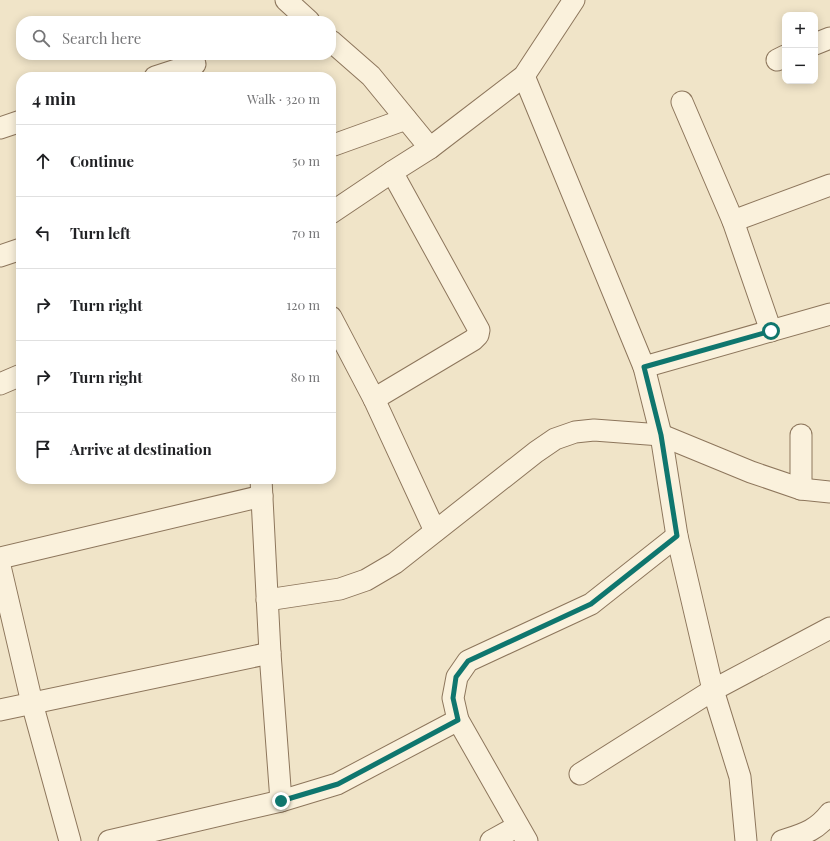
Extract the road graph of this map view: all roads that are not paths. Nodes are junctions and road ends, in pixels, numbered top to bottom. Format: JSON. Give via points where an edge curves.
{"nodes":[{"id":1,"x":286,"y":0,"type":"edge"},
{"id":2,"x":574,"y":0,"type":"edge"},
{"id":3,"x":304,"y":16,"type":"edge"},
{"id":4,"x":830,"y":38,"type":"edge"},
{"id":5,"x":818,"y":43,"type":"edge"},
{"id":6,"x":336,"y":45,"type":"edge"},
{"id":7,"x":195,"y":64,"type":"dead end"},
{"id":8,"x":170,"y":72,"type":"edge"},
{"id":9,"x":524,"y":76,"type":"junction"},
{"id":10,"x":682,"y":102,"type":"dead end"},
{"id":11,"x":406,"y":119,"type":"junction"},
{"id":12,"x":16,"y":123,"type":"edge"},
{"id":13,"x":0,"y":128,"type":"edge"},
{"id":14,"x":336,"y":144,"type":"edge"},
{"id":15,"x":430,"y":148,"type":"junction"},
{"id":16,"x":392,"y":172,"type":"junction"},
{"id":17,"x":830,"y":185,"type":"edge"},
{"id":18,"x":336,"y":210,"type":"edge"},
{"id":19,"x":733,"y":221,"type":"junction"},
{"id":20,"x":16,"y":251,"type":"edge"},
{"id":21,"x":0,"y":256,"type":"edge"},
{"id":22,"x":830,"y":314,"type":"edge"},
{"id":23,"x":336,"y":327,"type":"edge"},
{"id":24,"x":771,"y":331,"type":"junction"},
{"id":25,"x":644,"y":367,"type":"junction"},
{"id":26,"x":16,"y":377,"type":"edge"},
{"id":27,"x":0,"y":384,"type":"edge"},
{"id":28,"x":374,"y":399,"type":"junction"},
{"id":29,"x":661,"y":435,"type":"junction"},
{"id":30,"x":801,"y":435,"type":"dead end"},
{"id":31,"x":262,"y":487,"type":"edge"},
{"id":32,"x":801,"y":489,"type":"junction"},
{"id":33,"x":830,"y":492,"type":"edge"},
{"id":34,"x":435,"y":531,"type":"junction"},
{"id":35,"x":677,"y":536,"type":"junction"},
{"id":36,"x":0,"y":558,"type":"edge"},
{"id":37,"x":0,"y":566,"type":"edge"},
{"id":38,"x":267,"y":600,"type":"junction"},
{"id":39,"x":830,"y":628,"type":"edge"},
{"id":40,"x":270,"y":653,"type":"junction"},
{"id":41,"x":713,"y":690,"type":"junction"},
{"id":42,"x":32,"y":702,"type":"junction"},
{"id":43,"x":0,"y":710,"type":"edge"},
{"id":44,"x":458,"y":720,"type":"junction"},
{"id":45,"x":580,"y":774,"type":"dead end"},
{"id":46,"x":281,"y":801,"type":"junction"},
{"id":47,"x":830,"y":813,"type":"edge"},
{"id":48,"x":522,"y":833,"type":"edge"},
{"id":49,"x":70,"y":841,"type":"edge"},
{"id":50,"x":109,"y":841,"type":"edge"},
{"id":51,"x":491,"y":841,"type":"edge"},
{"id":52,"x":746,"y":841,"type":"edge"},
{"id":53,"x":782,"y":841,"type":"edge"}],
"edges":[{"from":1,"to":3,"type":"street"},
{"from":2,"to":9,"type":"street"},
{"from":4,"to":5,"type":"street"},
{"from":6,"to":11,"type":"street","via":[[371,76]]},
{"from":7,"to":8,"type":"street"},
{"from":9,"to":15,"type":"street"},
{"from":9,"to":25,"type":"street"},
{"from":10,"to":19,"type":"street"},
{"from":11,"to":14,"type":"street"},
{"from":11,"to":15,"type":"street"},
{"from":12,"to":13,"type":"street"},
{"from":15,"to":16,"type":"street"},
{"from":16,"to":18,"type":"street"},
{"from":16,"to":28,"type":"street","via":[[479,330],[473,340]]},
{"from":17,"to":19,"type":"street"},
{"from":19,"to":24,"type":"street"},
{"from":20,"to":21,"type":"street"},
{"from":22,"to":24,"type":"street"},
{"from":23,"to":28,"type":"street"},
{"from":24,"to":25,"type":"street"},
{"from":25,"to":29,"type":"street"},
{"from":26,"to":27,"type":"street"},
{"from":28,"to":34,"type":"street"},
{"from":29,"to":32,"type":"street","via":[[751,472]]},
{"from":29,"to":34,"type":"street","via":[[594,430],[574,432],[555,439]]},
{"from":29,"to":35,"type":"street"},
{"from":30,"to":32,"type":"street"},
{"from":31,"to":36,"type":"street"},
{"from":31,"to":38,"type":"street"},
{"from":32,"to":33,"type":"street"},
{"from":34,"to":38,"type":"street","via":[[395,562],[366,580],[340,589]]},
{"from":35,"to":41,"type":"street"},
{"from":35,"to":44,"type":"street","via":[[591,604],[468,661],[456,677],[453,698]]},
{"from":37,"to":42,"type":"street"},
{"from":38,"to":40,"type":"street"},
{"from":39,"to":41,"type":"street"},
{"from":40,"to":42,"type":"street"},
{"from":40,"to":46,"type":"street"},
{"from":41,"to":45,"type":"street"},
{"from":41,"to":52,"type":"street","via":[[740,777]]},
{"from":42,"to":43,"type":"street"},
{"from":42,"to":49,"type":"street"},
{"from":44,"to":46,"type":"street","via":[[338,784]]},
{"from":44,"to":48,"type":"street"},
{"from":46,"to":50,"type":"street"},
{"from":47,"to":53,"type":"street","via":[[822,823],[807,833]]},
{"from":48,"to":51,"type":"street"}]}
